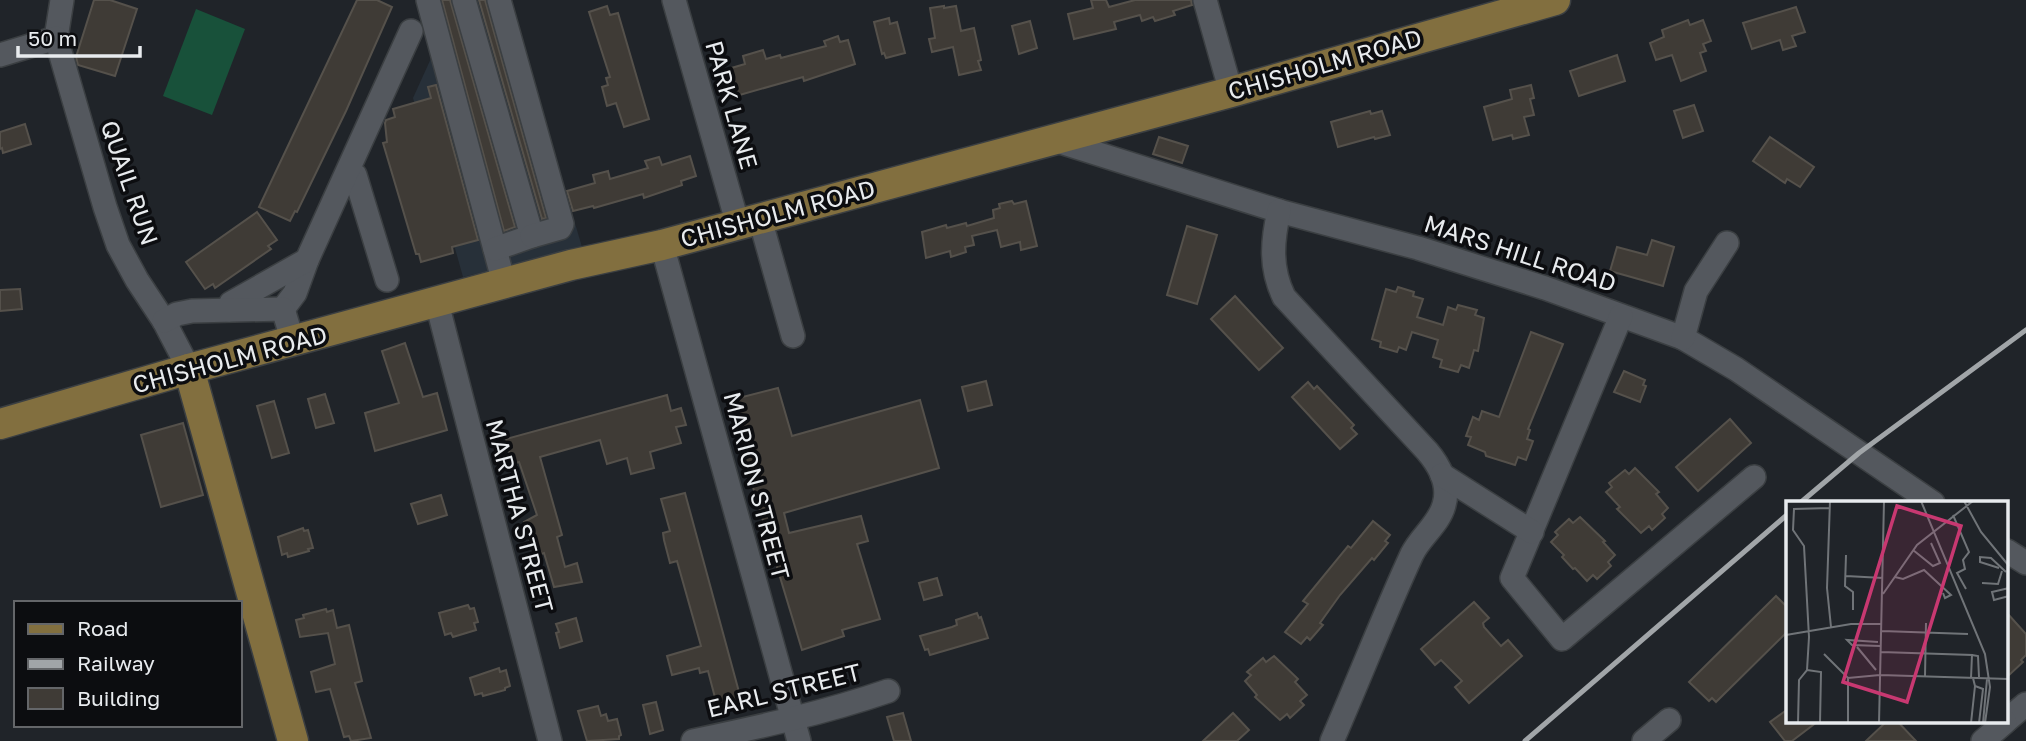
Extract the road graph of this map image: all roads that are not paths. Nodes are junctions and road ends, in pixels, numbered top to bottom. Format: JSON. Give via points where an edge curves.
{"nodes":[{"id":1,"x":62,"y":0,"type":"edge"},
{"id":2,"x":428,"y":0,"type":"edge"},
{"id":3,"x":464,"y":0,"type":"edge"},
{"id":4,"x":499,"y":0,"type":"edge"},
{"id":5,"x":674,"y":0,"type":"edge"},
{"id":6,"x":1205,"y":0,"type":"edge"},
{"id":7,"x":1555,"y":0,"type":"edge"},
{"id":8,"x":411,"y":32,"type":"dead end"},
{"id":9,"x":57,"y":38,"type":"junction"},
{"id":10,"x":0,"y":55,"type":"edge"},
{"id":11,"x":1231,"y":92,"type":"junction"},
{"id":12,"x":1051,"y":139,"type":"junction"},
{"id":13,"x":348,"y":171,"type":"junction"},
{"id":14,"x":1279,"y":211,"type":"junction"},
{"id":15,"x":749,"y":222,"type":"junction"},
{"id":16,"x":532,"y":236,"type":"junction"},
{"id":17,"x":1727,"y":243,"type":"dead end"},
{"id":18,"x":662,"y":245,"type":"junction"},
{"id":19,"x":495,"y":250,"type":"junction"},
{"id":20,"x":307,"y":260,"type":"junction"},
{"id":21,"x":387,"y":280,"type":"dead end"},
{"id":22,"x":504,"y":284,"type":"junction"},
{"id":23,"x":436,"y":303,"type":"junction"},
{"id":24,"x":283,"y":309,"type":"junction"},
{"id":25,"x":229,"y":310,"type":"junction"},
{"id":26,"x":1622,"y":316,"type":"junction"},
{"id":27,"x":164,"y":321,"type":"junction"},
{"id":28,"x":793,"y":335,"type":"dead end"},
{"id":29,"x":1683,"y":338,"type":"junction"},
{"id":30,"x":293,"y":342,"type":"junction"},
{"id":31,"x":189,"y":369,"type":"junction"},
{"id":32,"x":0,"y":425,"type":"edge"},
{"id":33,"x":1442,"y":475,"type":"junction"},
{"id":34,"x":1754,"y":477,"type":"dead end"},
{"id":35,"x":1930,"y":501,"type":"edge"},
{"id":36,"x":1532,"y":532,"type":"junction"},
{"id":37,"x":2008,"y":552,"type":"edge"},
{"id":38,"x":2026,"y":563,"type":"edge"},
{"id":39,"x":888,"y":691,"type":"dead end"},
{"id":40,"x":2026,"y":704,"type":"edge"},
{"id":41,"x":2008,"y":719,"type":"edge"},
{"id":42,"x":1669,"y":720,"type":"dead end"},
{"id":43,"x":2003,"y":724,"type":"edge"},
{"id":44,"x":796,"y":730,"type":"edge"},
{"id":45,"x":293,"y":741,"type":"edge"},
{"id":46,"x":550,"y":741,"type":"edge"},
{"id":47,"x":693,"y":741,"type":"edge"},
{"id":48,"x":1332,"y":741,"type":"edge"},
{"id":49,"x":1644,"y":741,"type":"edge"},
{"id":50,"x":1983,"y":741,"type":"edge"}],
"edges":[{"from":1,"to":9,"type":"street","name":"QUAIL RUN"},
{"from":2,"to":19,"type":"street"},
{"from":3,"to":16,"type":"street"},
{"from":4,"to":16,"type":"street","via":[[562,224]]},
{"from":5,"to":15,"type":"street","name":"PARK LANE"},
{"from":6,"to":11,"type":"street"},
{"from":7,"to":11,"type":"main road","name":"CHISHOLM ROAD"},
{"from":8,"to":13,"type":"street"},
{"from":9,"to":10,"type":"street"},
{"from":9,"to":27,"type":"street","name":"QUAIL RUN","via":[[118,245]]},
{"from":11,"to":12,"type":"main road","name":"CHISHOLM ROAD"},
{"from":12,"to":14,"type":"street","name":"MARS HILL ROAD"},
{"from":12,"to":15,"type":"main road","name":"CHISHOLM ROAD"},
{"from":13,"to":20,"type":"street"},
{"from":13,"to":21,"type":"street","via":[[355,175]]},
{"from":14,"to":26,"type":"street","name":"MARS HILL ROAD","via":[[1418,248]]},
{"from":14,"to":33,"type":"street","via":[[1273,260],[1284,297],[1417,439]]},
{"from":15,"to":18,"type":"main road","name":"CHISHOLM ROAD"},
{"from":15,"to":28,"type":"street","name":"PARK LANE"},
{"from":16,"to":19,"type":"street"},
{"from":17,"to":29,"type":"street","via":[[1696,291]]},
{"from":18,"to":22,"type":"main road","name":"CHISHOLM ROAD"},
{"from":18,"to":44,"type":"street","name":"MARION STREET"},
{"from":19,"to":22,"type":"street"},
{"from":20,"to":24,"type":"street","via":[[295,293]]},
{"from":20,"to":25,"type":"street","via":[[231,303]]},
{"from":22,"to":23,"type":"main road","name":"CHISHOLM ROAD"},
{"from":23,"to":30,"type":"main road","name":"CHISHOLM ROAD"},
{"from":23,"to":46,"type":"street","name":"MARTHA STREET"},
{"from":24,"to":25,"type":"street"},
{"from":24,"to":30,"type":"street"},
{"from":25,"to":27,"type":"street","via":[[192,311]]},
{"from":26,"to":29,"type":"street","name":"MARS HILL ROAD"},
{"from":26,"to":36,"type":"street"},
{"from":27,"to":31,"type":"street","name":"QUAIL RUN"},
{"from":29,"to":35,"type":"street","name":"MARS HILL ROAD"},
{"from":30,"to":31,"type":"main road","name":"CHISHOLM ROAD"},
{"from":31,"to":32,"type":"main road","name":"CHISHOLM ROAD"},
{"from":31,"to":45,"type":"main road"},
{"from":33,"to":36,"type":"street"},
{"from":33,"to":48,"type":"street","via":[[1444,505],[1414,551]]},
{"from":34,"to":36,"type":"street","via":[[1562,639],[1512,578]]},
{"from":37,"to":38,"type":"street"},
{"from":39,"to":44,"type":"street","name":"EARL STREET"},
{"from":40,"to":41,"type":"street"},
{"from":42,"to":49,"type":"street"},
{"from":43,"to":50,"type":"street"},
{"from":44,"to":47,"type":"street","name":"EARL STREET"}]}
